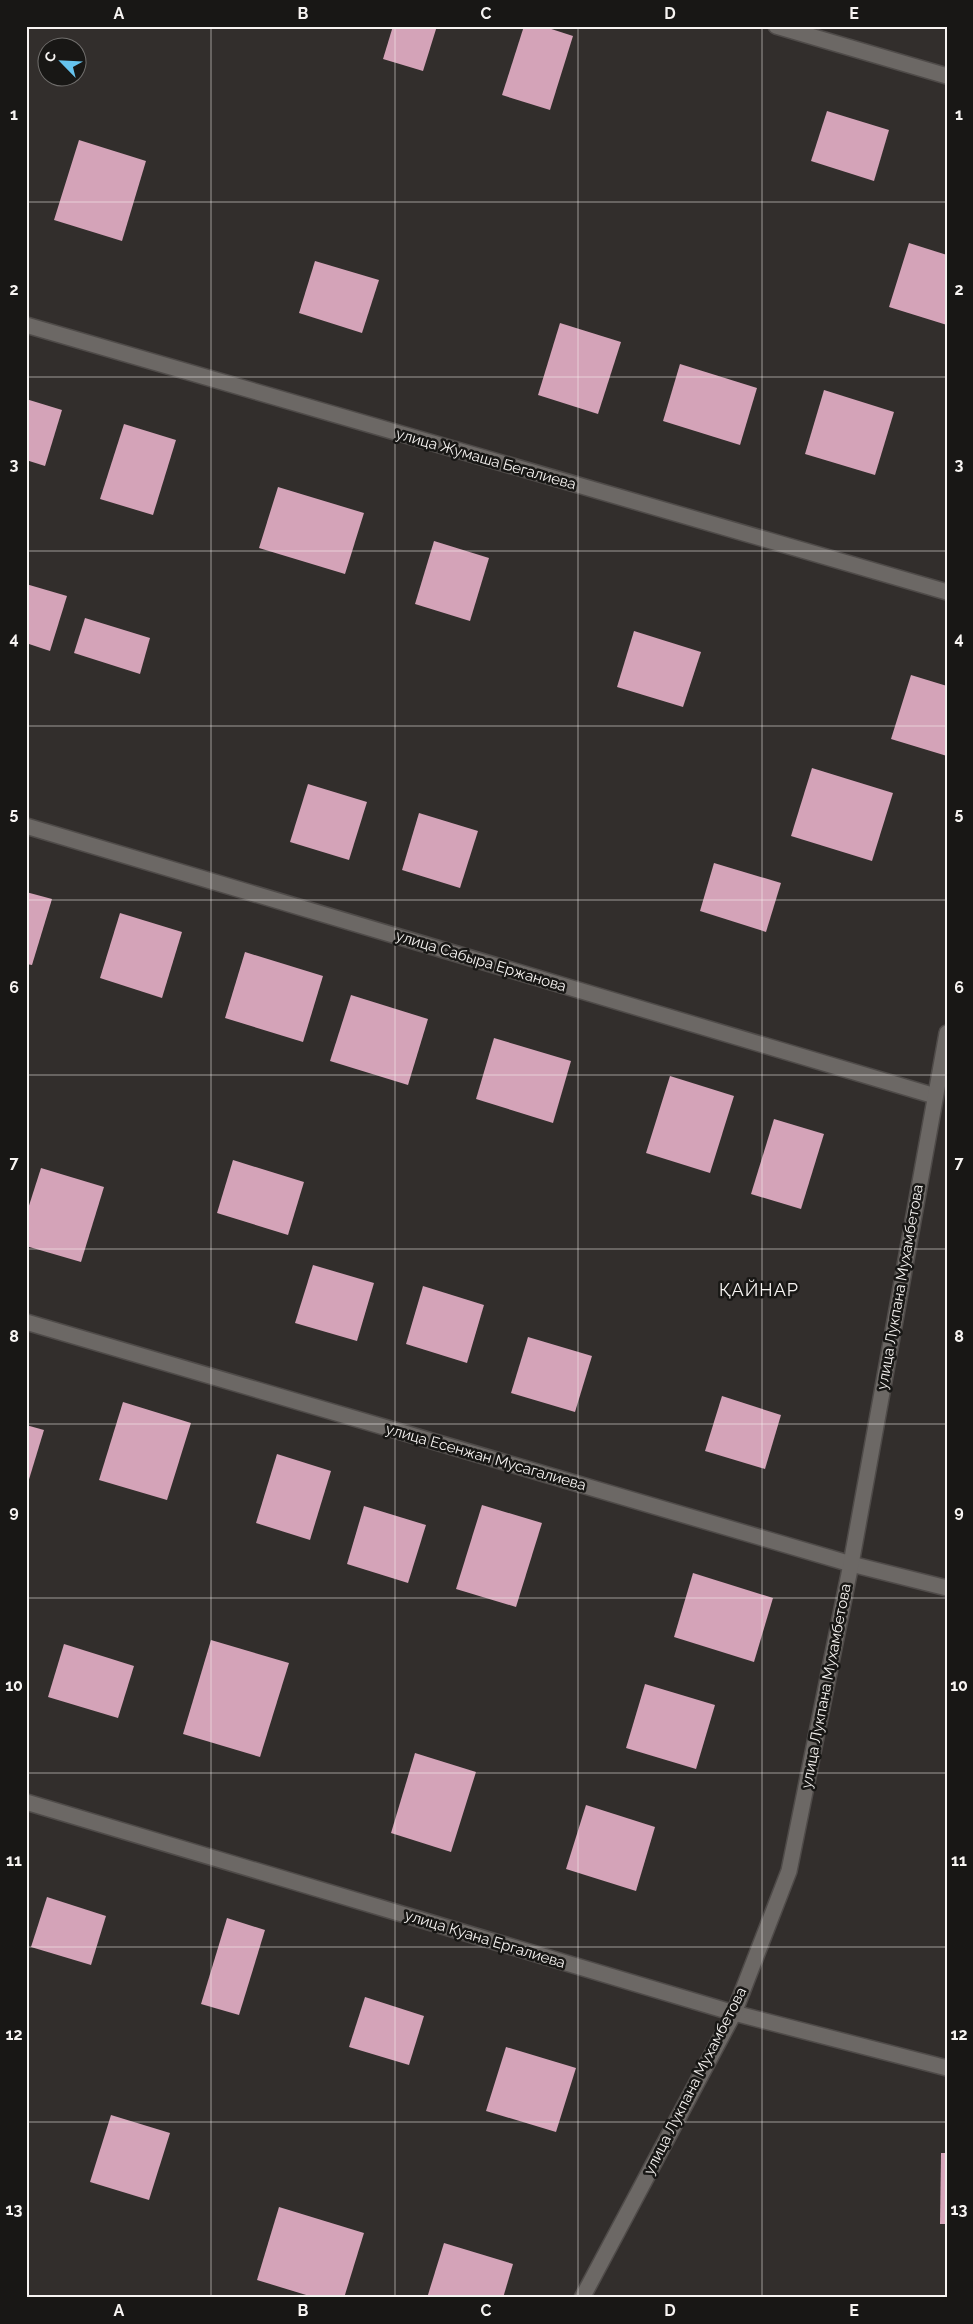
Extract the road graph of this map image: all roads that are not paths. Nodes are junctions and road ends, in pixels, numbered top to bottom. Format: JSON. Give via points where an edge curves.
{"nodes":[{"id":1,"x":776,"y":26,"type":"edge"},
{"id":2,"x":947,"y":76,"type":"edge"},
{"id":3,"x":26,"y":325,"type":"edge"},
{"id":4,"x":947,"y":592,"type":"edge"},
{"id":5,"x":26,"y":826,"type":"edge"},
{"id":6,"x":947,"y":1033,"type":"edge"},
{"id":7,"x":935,"y":1096,"type":"junction"},
{"id":8,"x":26,"y":1322,"type":"edge"},
{"id":9,"x":851,"y":1564,"type":"junction"},
{"id":10,"x":947,"y":1588,"type":"edge"},
{"id":11,"x":26,"y":1802,"type":"edge"},
{"id":12,"x":734,"y":2012,"type":"junction"},
{"id":13,"x":947,"y":2068,"type":"edge"},
{"id":14,"x":582,"y":2298,"type":"edge"}],
"edges":[{"from":1,"to":2,"type":"street"},
{"from":3,"to":4,"type":"street","name":"улица Жумаша Бегалиева"},
{"from":5,"to":7,"type":"street","name":"улица Сабыра Ержанова"},
{"from":6,"to":7,"type":"street","name":"улица Лукпана Мухамбетова"},
{"from":7,"to":9,"type":"street","name":"улица Лукпана Мухамбетова"},
{"from":8,"to":9,"type":"street","name":"улица Есенжан Мусагалиева"},
{"from":9,"to":10,"type":"street","name":"улица Есенжан Мусагалиева"},
{"from":9,"to":12,"type":"street","name":"улица Лукпана Мухамбетова","via":[[789,1871]]},
{"from":11,"to":12,"type":"street","name":"улица Куана Ергалиева"},
{"from":12,"to":13,"type":"street","name":"улица Куана Ергалиева"},
{"from":12,"to":14,"type":"street","name":"улица Лукпана Мухамбетова"}]}
